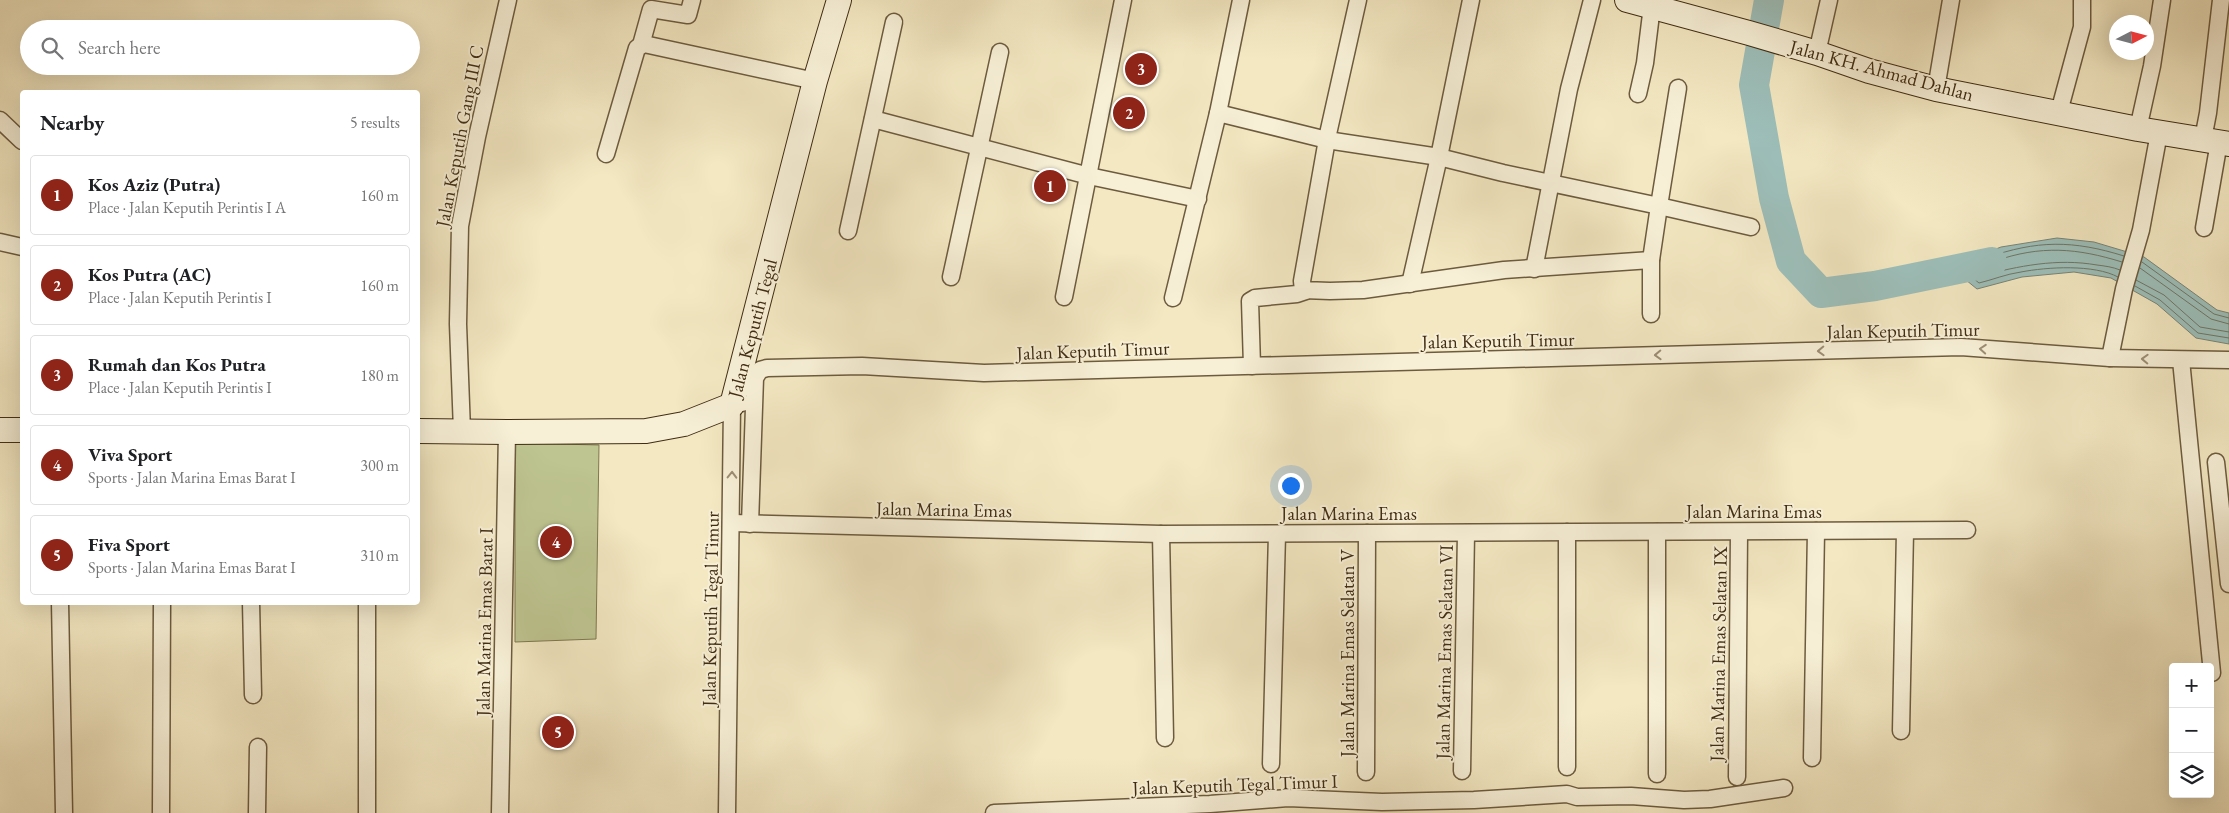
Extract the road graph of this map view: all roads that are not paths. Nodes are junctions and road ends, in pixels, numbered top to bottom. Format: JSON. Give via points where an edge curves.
{"nodes":[{"id":1,"x":508,"y":0,"type":"edge"},
{"id":2,"x":692,"y":0,"type":"edge"},
{"id":3,"x":839,"y":0,"type":"edge"},
{"id":4,"x":1123,"y":0,"type":"edge"},
{"id":5,"x":1241,"y":0,"type":"edge"},
{"id":6,"x":1358,"y":0,"type":"edge"},
{"id":7,"x":1471,"y":0,"type":"edge"},
{"id":8,"x":1592,"y":0,"type":"edge"},
{"id":9,"x":1627,"y":0,"type":"edge"},
{"id":10,"x":1829,"y":0,"type":"edge"},
{"id":11,"x":1951,"y":0,"type":"edge"},
{"id":12,"x":2082,"y":0,"type":"edge"},
{"id":13,"x":2162,"y":0,"type":"edge"},
{"id":14,"x":2221,"y":0,"type":"edge"},
{"id":15,"x":1652,"y":6,"type":"junction"},
{"id":16,"x":1682,"y":7,"type":"edge"},
{"id":17,"x":894,"y":22,"type":"dead end"},
{"id":18,"x":641,"y":45,"type":"junction"},
{"id":19,"x":1000,"y":52,"type":"dead end"},
{"id":20,"x":1817,"y":53,"type":"junction"},
{"id":21,"x":815,"y":81,"type":"junction"},
{"id":22,"x":1678,"y":88,"type":"dead end"},
{"id":23,"x":1936,"y":89,"type":"junction"},
{"id":24,"x":1638,"y":94,"type":"dead end"},
{"id":25,"x":2059,"y":112,"type":"junction"},
{"id":26,"x":1218,"y":113,"type":"junction"},
{"id":27,"x":873,"y":119,"type":"junction"},
{"id":28,"x":0,"y":120,"type":"edge"},
{"id":29,"x":2149,"y":131,"type":"junction"},
{"id":30,"x":20,"y":139,"type":"edge"},
{"id":31,"x":1328,"y":140,"type":"junction"},
{"id":32,"x":2217,"y":142,"type":"edge"},
{"id":33,"x":979,"y":148,"type":"junction"},
{"id":34,"x":606,"y":154,"type":"dead end"},
{"id":35,"x":1439,"y":157,"type":"junction"},
{"id":36,"x":1089,"y":176,"type":"junction"},
{"id":37,"x":1551,"y":183,"type":"junction"},
{"id":38,"x":1198,"y":199,"type":"junction"},
{"id":39,"x":1659,"y":206,"type":"junction"},
{"id":40,"x":1751,"y":227,"type":"dead end"},
{"id":41,"x":2204,"y":228,"type":"dead end"},
{"id":42,"x":848,"y":231,"type":"dead end"},
{"id":43,"x":0,"y":242,"type":"edge"},
{"id":44,"x":20,"y":247,"type":"edge"},
{"id":45,"x":1651,"y":260,"type":"junction"},
{"id":46,"x":1534,"y":269,"type":"junction"},
{"id":47,"x":951,"y":277,"type":"dead end"},
{"id":48,"x":1410,"y":284,"type":"junction"},
{"id":49,"x":1304,"y":286,"type":"junction"},
{"id":50,"x":1064,"y":297,"type":"dead end"},
{"id":51,"x":1173,"y":298,"type":"dead end"},
{"id":52,"x":1651,"y":314,"type":"dead end"},
{"id":53,"x":2110,"y":358,"type":"junction"},
{"id":54,"x":2181,"y":360,"type":"junction"},
{"id":55,"x":2229,"y":360,"type":"edge"},
{"id":56,"x":1252,"y":366,"type":"junction"},
{"id":57,"x":743,"y":402,"type":"junction"},
{"id":58,"x":0,"y":430,"type":"edge"},
{"id":59,"x":20,"y":430,"type":"edge"},
{"id":60,"x":420,"y":431,"type":"edge"},
{"id":61,"x":462,"y":431,"type":"junction"},
{"id":62,"x":507,"y":432,"type":"junction"},
{"id":63,"x":2222,"y":462,"type":"edge"},
{"id":64,"x":2191,"y":464,"type":"junction"},
{"id":65,"x":731,"y":523,"type":"junction"},
{"id":66,"x":750,"y":524,"type":"junction"},
{"id":67,"x":1967,"y":530,"type":"dead end"},
{"id":68,"x":1816,"y":531,"type":"junction"},
{"id":69,"x":1905,"y":531,"type":"junction"},
{"id":70,"x":1568,"y":532,"type":"junction"},
{"id":71,"x":1657,"y":532,"type":"junction"},
{"id":72,"x":1739,"y":532,"type":"junction"},
{"id":73,"x":1367,"y":533,"type":"junction"},
{"id":74,"x":1466,"y":533,"type":"junction"},
{"id":75,"x":1161,"y":534,"type":"junction"},
{"id":76,"x":1277,"y":534,"type":"junction"},
{"id":77,"x":2229,"y":584,"type":"edge"},
{"id":78,"x":60,"y":605,"type":"edge"},
{"id":79,"x":162,"y":605,"type":"edge"},
{"id":80,"x":251,"y":605,"type":"edge"},
{"id":81,"x":367,"y":605,"type":"edge"},
{"id":82,"x":2211,"y":663,"type":"edge"},
{"id":83,"x":253,"y":695,"type":"dead end"},
{"id":84,"x":1901,"y":731,"type":"dead end"},
{"id":85,"x":1165,"y":738,"type":"dead end"},
{"id":86,"x":258,"y":747,"type":"dead end"},
{"id":87,"x":1812,"y":758,"type":"dead end"},
{"id":88,"x":1271,"y":764,"type":"dead end"},
{"id":89,"x":1567,"y":767,"type":"dead end"},
{"id":90,"x":1462,"y":771,"type":"dead end"},
{"id":91,"x":1366,"y":772,"type":"dead end"},
{"id":92,"x":1657,"y":774,"type":"dead end"},
{"id":93,"x":1737,"y":777,"type":"dead end"},
{"id":94,"x":1784,"y":788,"type":"dead end"},
{"id":95,"x":1209,"y":809,"type":"edge"},
{"id":96,"x":64,"y":813,"type":"edge"},
{"id":97,"x":160,"y":813,"type":"edge"},
{"id":98,"x":257,"y":813,"type":"edge"},
{"id":99,"x":367,"y":813,"type":"edge"},
{"id":100,"x":500,"y":813,"type":"edge"},
{"id":101,"x":727,"y":813,"type":"edge"},
{"id":102,"x":994,"y":813,"type":"edge"}],
"edges":[{"from":1,"to":61,"type":"street","name":"Jalan Keputih Gang III C","via":[[460,226],[458,324]]},
{"from":2,"to":18,"type":"street","via":[[688,15],[651,8]]},
{"from":3,"to":21,"type":"main road","name":"Jalan Keputih Tegal"},
{"from":4,"to":36,"type":"street"},
{"from":5,"to":26,"type":"street"},
{"from":6,"to":31,"type":"street"},
{"from":7,"to":35,"type":"street"},
{"from":8,"to":37,"type":"street","via":[[1569,90]]},
{"from":9,"to":15,"type":"main road","name":"Jalan KH. Ahmad Dahlan"},
{"from":10,"to":20,"type":"street"},
{"from":11,"to":23,"type":"street"},
{"from":12,"to":25,"type":"street","via":[[2082,27]]},
{"from":13,"to":29,"type":"street","via":[[2152,66]]},
{"from":14,"to":32,"type":"street","via":[[2208,113]]},
{"from":15,"to":16,"type":"main road","name":"Jalan KH. Ahmad Dahlan"},
{"from":15,"to":24,"type":"street"},
{"from":16,"to":20,"type":"main road","name":"Jalan KH. Ahmad Dahlan","via":[[1749,33]]},
{"from":17,"to":27,"type":"street"},
{"from":18,"to":21,"type":"street"},
{"from":18,"to":34,"type":"street","via":[[637,48]]},
{"from":19,"to":33,"type":"street"},
{"from":20,"to":23,"type":"main road","name":"Jalan KH. Ahmad Dahlan"},
{"from":21,"to":57,"type":"main road","name":"Jalan Keputih Tegal"},
{"from":22,"to":39,"type":"street"},
{"from":23,"to":25,"type":"main road","name":"Jalan KH. Ahmad Dahlan"},
{"from":25,"to":29,"type":"main road","name":"Jalan KH. Ahmad Dahlan"},
{"from":26,"to":31,"type":"street"},
{"from":26,"to":38,"type":"street"},
{"from":27,"to":33,"type":"street"},
{"from":27,"to":42,"type":"street"},
{"from":28,"to":30,"type":"street"},
{"from":29,"to":32,"type":"main road","name":"Jalan KH. Ahmad Dahlan"},
{"from":29,"to":53,"type":"street","via":[[2141,230],[2124,289]]},
{"from":31,"to":35,"type":"street"},
{"from":31,"to":49,"type":"street"},
{"from":32,"to":41,"type":"street"},
{"from":33,"to":36,"type":"street"},
{"from":33,"to":47,"type":"street"},
{"from":35,"to":37,"type":"street"},
{"from":35,"to":48,"type":"street"},
{"from":36,"to":38,"type":"street"},
{"from":36,"to":50,"type":"street"},
{"from":37,"to":39,"type":"street"},
{"from":37,"to":46,"type":"street"},
{"from":38,"to":51,"type":"street"},
{"from":39,"to":40,"type":"street"},
{"from":39,"to":45,"type":"street"},
{"from":43,"to":44,"type":"street"},
{"from":45,"to":46,"type":"street"},
{"from":45,"to":52,"type":"street"},
{"from":46,"to":48,"type":"street","via":[[1487,272]]},
{"from":48,"to":49,"type":"street","via":[[1362,290]]},
{"from":49,"to":56,"type":"street","via":[[1290,295],[1250,301]]},
{"from":54,"to":53,"type":"street","name":"Jalan Keputih Timur","one_way":true},
{"from":53,"to":56,"type":"street","name":"Jalan Keputih Timur","one_way":true,"via":[[1961,347]]},
{"from":54,"to":55,"type":"street","name":"Jalan Keputih Timur"},
{"from":54,"to":64,"type":"street"},
{"from":56,"to":57,"type":"street","name":"Jalan Keputih Timur","via":[[984,373],[862,366],[767,368],[760,370]]},
{"from":57,"to":62,"type":"main road","name":"Jalan Keputih Tegal","via":[[684,424],[646,431]]},
{"from":65,"to":57,"type":"street","name":"Jalan Keputih Tegal Timur","one_way":true},
{"from":57,"to":66,"type":"street"},
{"from":58,"to":59,"type":"main road"},
{"from":60,"to":61,"type":"main road","name":"Jalan Keputih Tegal"},
{"from":61,"to":62,"type":"main road","name":"Jalan Keputih Tegal"},
{"from":62,"to":100,"type":"street","name":"Jalan Marina Emas Barat I"},
{"from":63,"to":64,"type":"street"},
{"from":63,"to":77,"type":"street"},
{"from":64,"to":82,"type":"street"},
{"from":65,"to":66,"type":"street","name":"Jalan Marina Emas"},
{"from":65,"to":101,"type":"street","name":"Jalan Keputih Tegal Timur"},
{"from":66,"to":75,"type":"street","name":"Jalan Marina Emas"},
{"from":67,"to":69,"type":"street","name":"Jalan Marina Emas"},
{"from":68,"to":69,"type":"street","name":"Jalan Marina Emas"},
{"from":68,"to":72,"type":"street","name":"Jalan Marina Emas"},
{"from":68,"to":87,"type":"street"},
{"from":69,"to":84,"type":"street"},
{"from":70,"to":71,"type":"street","name":"Jalan Marina Emas"},
{"from":70,"to":74,"type":"street","name":"Jalan Marina Emas"},
{"from":70,"to":89,"type":"street"},
{"from":71,"to":72,"type":"street","name":"Jalan Marina Emas"},
{"from":71,"to":92,"type":"street"},
{"from":72,"to":93,"type":"street","name":"Jalan Marina Emas Selatan IX"},
{"from":73,"to":74,"type":"street","name":"Jalan Marina Emas"},
{"from":73,"to":76,"type":"street","name":"Jalan Marina Emas"},
{"from":73,"to":91,"type":"street","name":"Jalan Marina Emas Selatan V"},
{"from":74,"to":90,"type":"street","name":"Jalan Marina Emas Selatan VI"},
{"from":75,"to":76,"type":"street","name":"Jalan Marina Emas"},
{"from":75,"to":85,"type":"street"},
{"from":76,"to":88,"type":"street"},
{"from":78,"to":96,"type":"street"},
{"from":79,"to":97,"type":"street"},
{"from":80,"to":83,"type":"street"},
{"from":81,"to":99,"type":"street"},
{"from":86,"to":98,"type":"street"},
{"from":94,"to":95,"type":"street","name":"Jalan Keputih Tegal Timur I","via":[[1684,800],[1577,797],[1568,794],[1382,802],[1288,798]]},
{"from":95,"to":102,"type":"street","name":"Jalan Keputih Tegal Timur I"}]}
